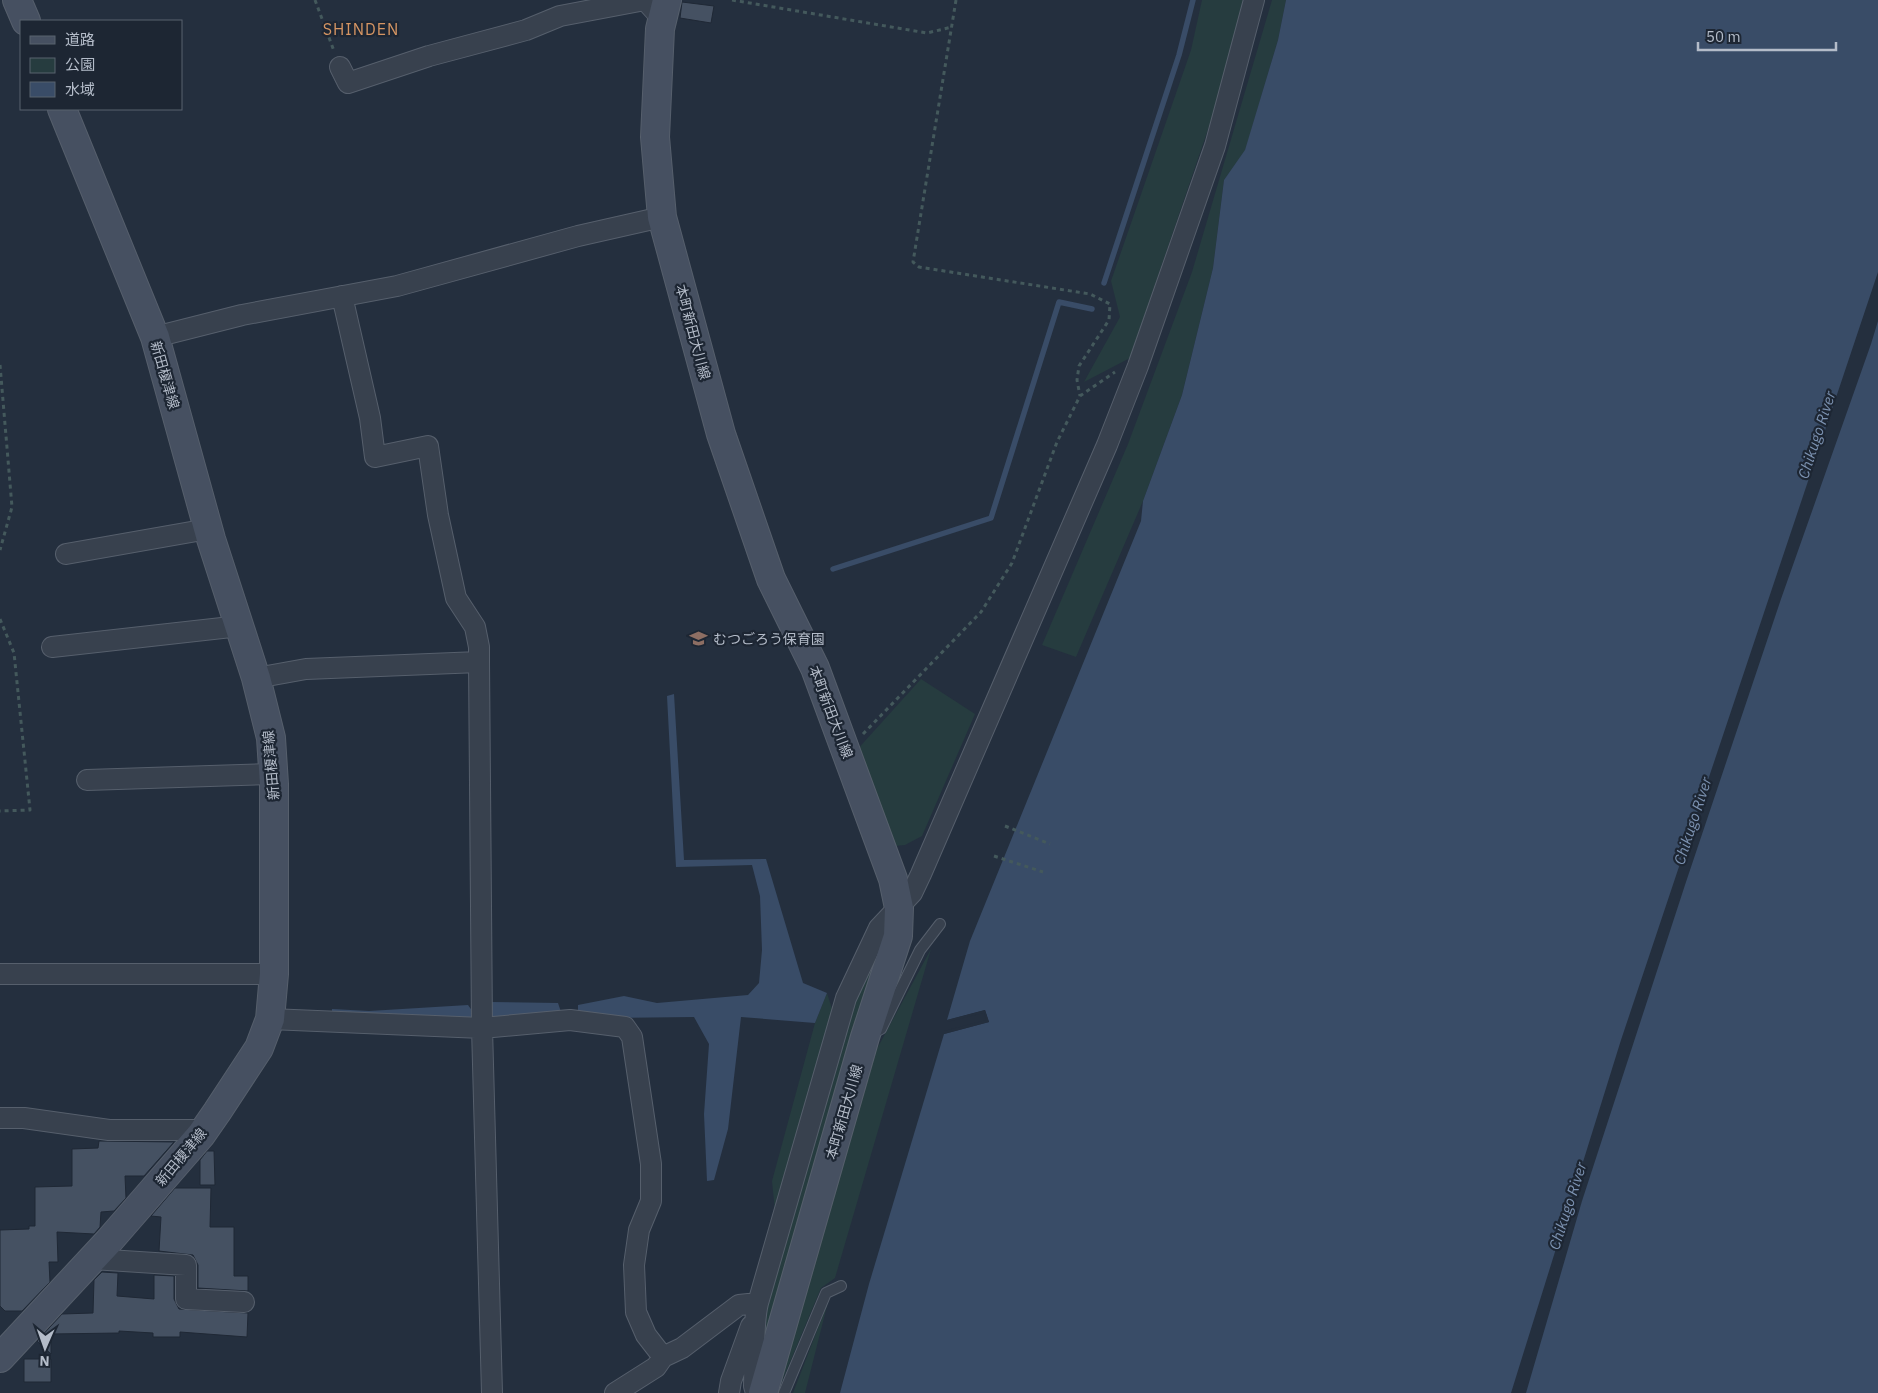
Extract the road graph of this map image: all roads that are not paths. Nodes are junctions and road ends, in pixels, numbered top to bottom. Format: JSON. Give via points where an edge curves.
{"nodes":[{"id":1,"x":18,"y":0,"type":"edge"},
{"id":2,"x":1254,"y":0,"type":"edge"},
{"id":3,"x":665,"y":10,"type":"edge"},
{"id":4,"x":26,"y":20,"type":"edge"},
{"id":5,"x":340,"y":67,"type":"road end"},
{"id":6,"x":62,"y":110,"type":"edge"},
{"id":7,"x":662,"y":217,"type":"junction"},
{"id":8,"x":342,"y":296,"type":"junction"},
{"id":9,"x":154,"y":337,"type":"junction"},
{"id":10,"x":208,"y":529,"type":"junction"},
{"id":11,"x":66,"y":554,"type":"dead end"},
{"id":12,"x":240,"y":626,"type":"junction"},
{"id":13,"x":52,"y":647,"type":"dead end"},
{"id":14,"x":479,"y":662,"type":"junction"},
{"id":15,"x":256,"y":678,"type":"junction"},
{"id":16,"x":273,"y":774,"type":"junction"},
{"id":17,"x":87,"y":780,"type":"dead end"},
{"id":18,"x":899,"y":908,"type":"junction"},
{"id":19,"x":940,"y":924,"type":"dead end"},
{"id":20,"x":0,"y":974,"type":"edge"},
{"id":21,"x":274,"y":974,"type":"junction"},
{"id":22,"x":270,"y":1019,"type":"junction"},
{"id":23,"x":482,"y":1028,"type":"junction"},
{"id":24,"x":865,"y":1037,"type":"junction"},
{"id":25,"x":0,"y":1118,"type":"edge"},
{"id":26,"x":204,"y":1130,"type":"junction"},
{"id":27,"x":92,"y":1258,"type":"junction"},
{"id":28,"x":841,"y":1286,"type":"dead end"},
{"id":29,"x":244,"y":1302,"type":"dead end"},
{"id":30,"x":756,"y":1312,"type":"junction"},
{"id":31,"x":663,"y":1357,"type":"junction"},
{"id":32,"x":0,"y":1358,"type":"edge"},
{"id":33,"x":492,"y":1393,"type":"edge"},
{"id":34,"x":615,"y":1393,"type":"edge"},
{"id":35,"x":729,"y":1393,"type":"edge"},
{"id":36,"x":756,"y":1393,"type":"edge"},
{"id":37,"x":763,"y":1393,"type":"edge"},
{"id":38,"x":784,"y":1393,"type":"edge"}],
"edges":[{"from":1,"to":4,"type":"main road"},
{"from":2,"to":18,"type":"street","via":[[1215,146],[1138,366],[1107,445],[921,874],[912,894]]},
{"from":3,"to":5,"type":"street","via":[[645,0],[560,16],[526,30],[429,56],[348,83]]},
{"from":3,"to":7,"type":"main road","name":"本町新田大川線","via":[[660,29],[655,137]]},
{"from":6,"to":9,"type":"main road","name":"新田榎津線"},
{"from":7,"to":8,"type":"street","via":[[578,236],[397,286]]},
{"from":7,"to":18,"type":"main road","name":"本町新田大川線","via":[[722,434],[771,578],[815,668],[894,879]]},
{"from":8,"to":9,"type":"street","via":[[242,315]]},
{"from":8,"to":14,"type":"street","via":[[370,418],[375,456],[428,446],[438,515],[456,598],[475,627]]},
{"from":9,"to":10,"type":"main road","name":"新田榎津線"},
{"from":10,"to":11,"type":"street"},
{"from":10,"to":12,"type":"main road","name":"新田榎津線"},
{"from":12,"to":13,"type":"street"},
{"from":12,"to":15,"type":"main road","name":"新田榎津線"},
{"from":14,"to":15,"type":"street","via":[[306,669]]},
{"from":14,"to":23,"type":"street"},
{"from":15,"to":16,"type":"main road","name":"新田榎津線","via":[[271,738]]},
{"from":16,"to":17,"type":"street"},
{"from":16,"to":21,"type":"main road","name":"新田榎津線"},
{"from":18,"to":24,"type":"main road","name":"本町新田大川線","via":[[898,936]]},
{"from":18,"to":30,"type":"street","via":[[879,928],[846,998]]},
{"from":19,"to":24,"type":"lane","via":[[920,950],[881,1029]]},
{"from":20,"to":21,"type":"street"},
{"from":21,"to":22,"type":"main road","name":"新田榎津線"},
{"from":22,"to":23,"type":"street"},
{"from":22,"to":26,"type":"main road","name":"新田榎津線","via":[[254,1056]]},
{"from":23,"to":31,"type":"street","via":[[570,1020],[625,1027],[632,1037],[651,1164],[651,1201],[639,1230],[634,1265],[636,1312],[646,1335]]},
{"from":23,"to":33,"type":"street"},
{"from":24,"to":37,"type":"main road","name":"本町新田大川線"},
{"from":25,"to":26,"type":"street","via":[[24,1118],[108,1130]]},
{"from":26,"to":27,"type":"main road","name":"新田榎津線"},
{"from":27,"to":29,"type":"street","via":[[186,1264],[186,1300]]},
{"from":27,"to":32,"type":"main road","name":"新田榎津線"},
{"from":28,"to":38,"type":"lane","via":[[826,1293]]},
{"from":30,"to":31,"type":"street","via":[[750,1302],[740,1305],[682,1348]]},
{"from":30,"to":35,"type":"street"},
{"from":30,"to":36,"type":"street"},
{"from":31,"to":34,"type":"street","via":[[656,1367]]}]}
